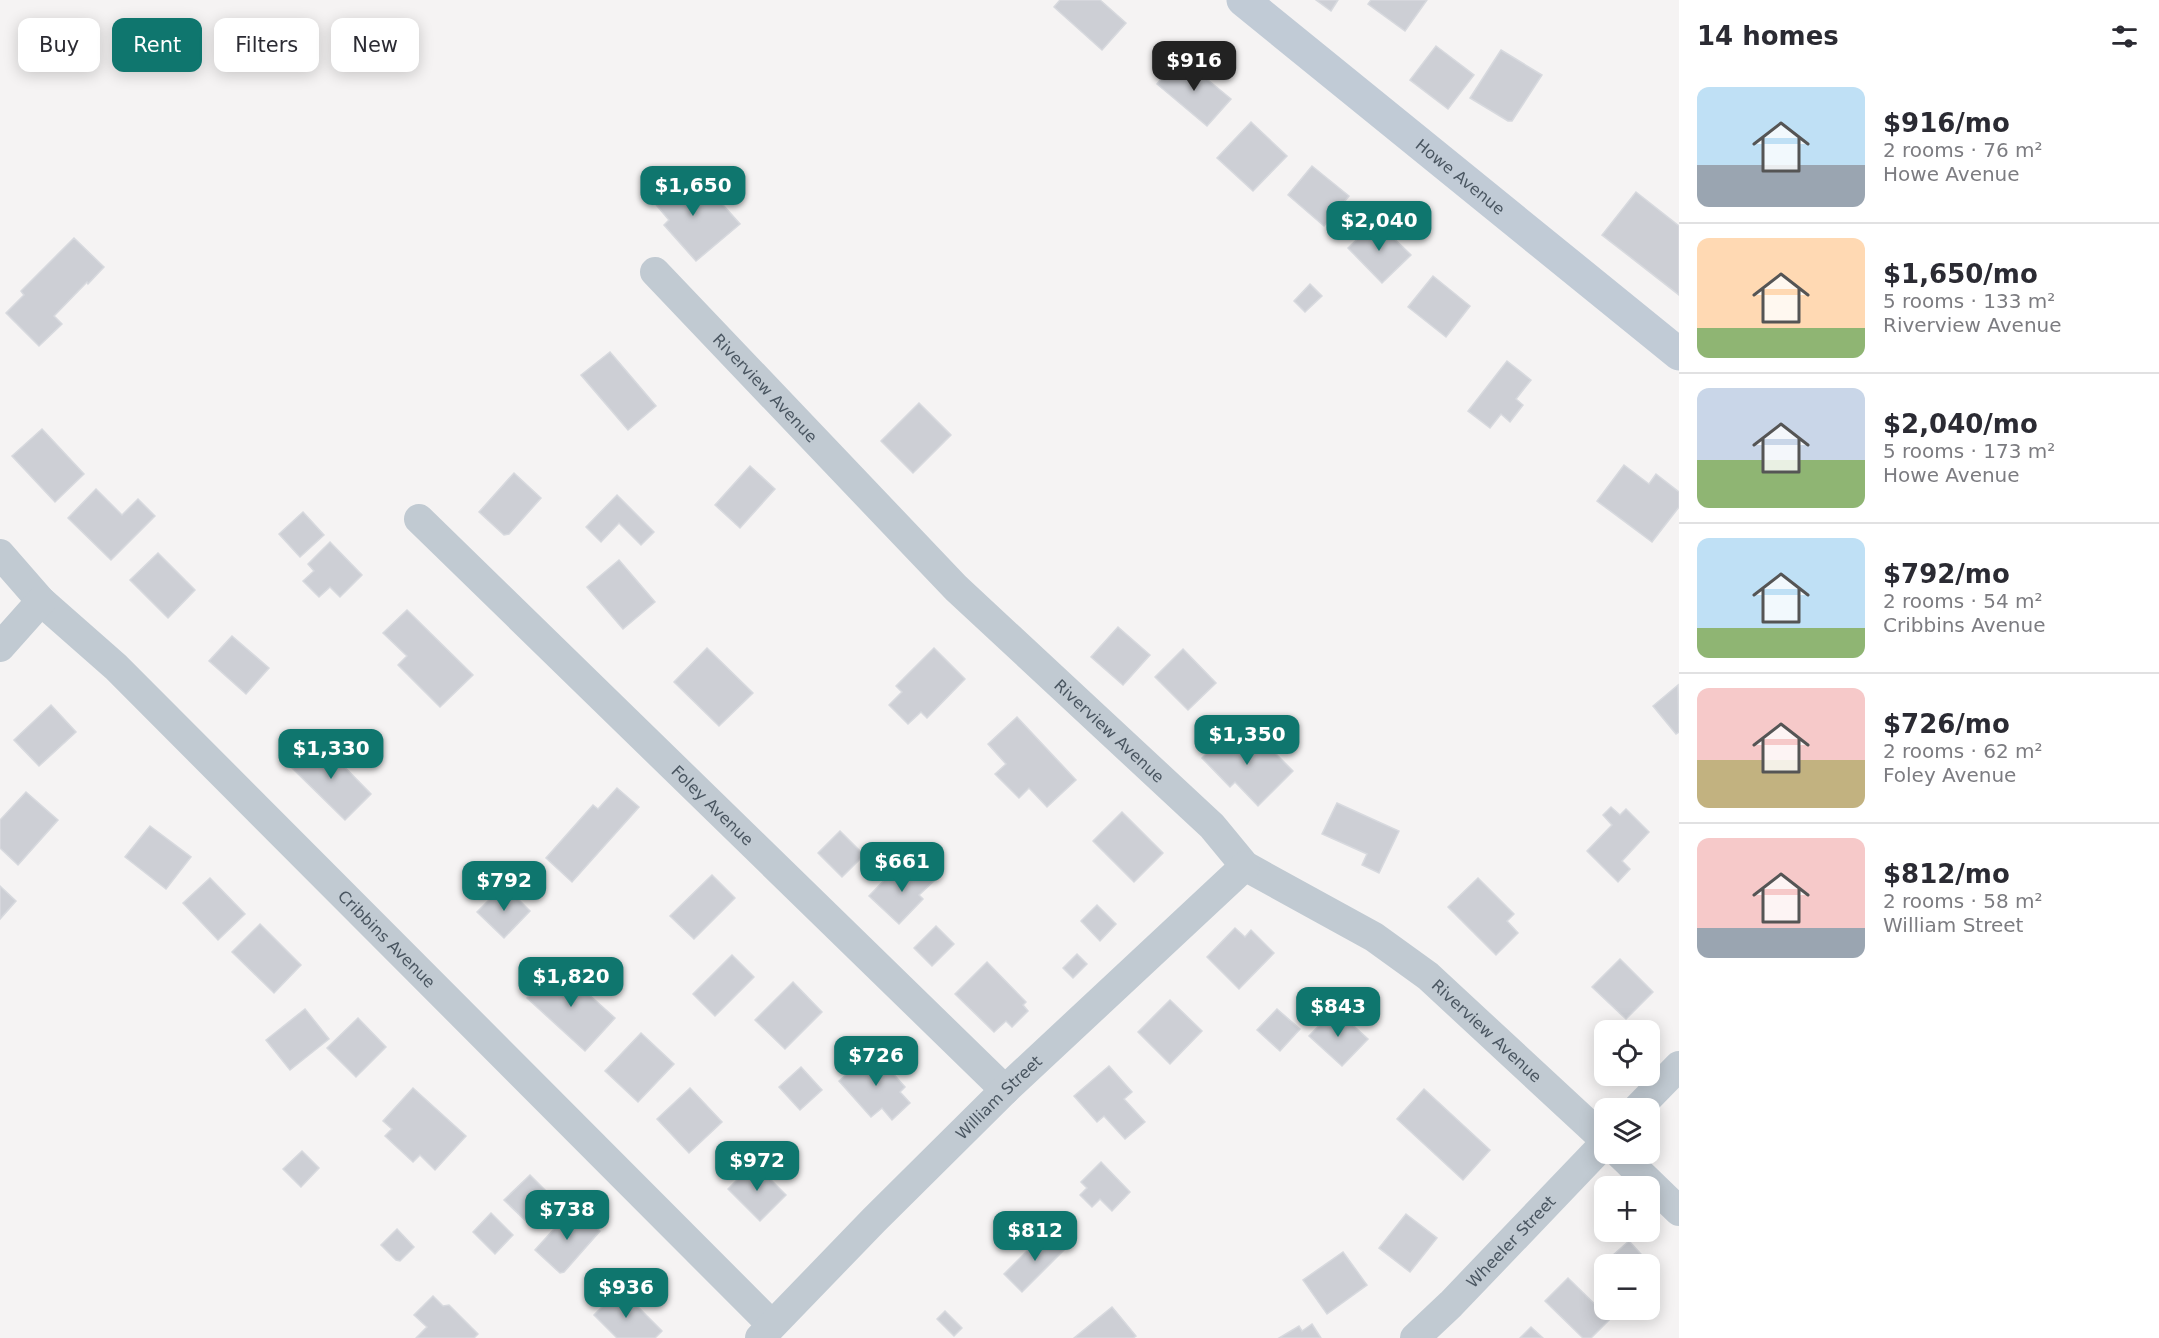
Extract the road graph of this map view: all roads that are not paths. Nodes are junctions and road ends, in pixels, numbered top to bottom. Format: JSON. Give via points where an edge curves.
{"nodes":[{"id":1,"x":1243,"y":0,"type":"edge"},
{"id":2,"x":655,"y":272,"type":"dead end"},
{"id":3,"x":1679,"y":354,"type":"edge"},
{"id":4,"x":419,"y":519,"type":"dead end"},
{"id":5,"x":0,"y":554,"type":"edge"},
{"id":6,"x":41,"y":601,"type":"junction"},
{"id":7,"x":0,"y":646,"type":"edge"},
{"id":8,"x":1245,"y":867,"type":"junction"},
{"id":9,"x":1679,"y":1066,"type":"edge"},
{"id":10,"x":1005,"y":1090,"type":"junction"},
{"id":11,"x":1648,"y":1098,"type":"edge"},
{"id":12,"x":1594,"y":1131,"type":"edge"},
{"id":13,"x":1594,"y":1153,"type":"edge"},
{"id":14,"x":1630,"y":1164,"type":"edge"},
{"id":15,"x":1679,"y":1211,"type":"edge"},
{"id":16,"x":766,"y":1332,"type":"edge"},
{"id":17,"x":1415,"y":1338,"type":"edge"}],
"edges":[{"from":1,"to":3,"type":"main road","name":"Howe Avenue"},
{"from":2,"to":8,"type":"street","name":"Riverview Avenue","via":[[956,588],[1212,826]]},
{"from":4,"to":10,"type":"street","name":"Foley Avenue"},
{"from":5,"to":6,"type":"street","name":"Cribbins Avenue"},
{"from":6,"to":7,"type":"street"},
{"from":6,"to":16,"type":"street","name":"Cribbins Avenue","via":[[125,676]]},
{"from":8,"to":10,"type":"street","name":"William Street"},
{"from":8,"to":12,"type":"street","name":"Riverview Avenue","via":[[1374,937],[1428,976]]},
{"from":9,"to":11,"type":"street"},
{"from":10,"to":16,"type":"street","name":"William Street"},
{"from":13,"to":17,"type":"street","name":"Wheeler Street"},
{"from":14,"to":15,"type":"street"}]}
